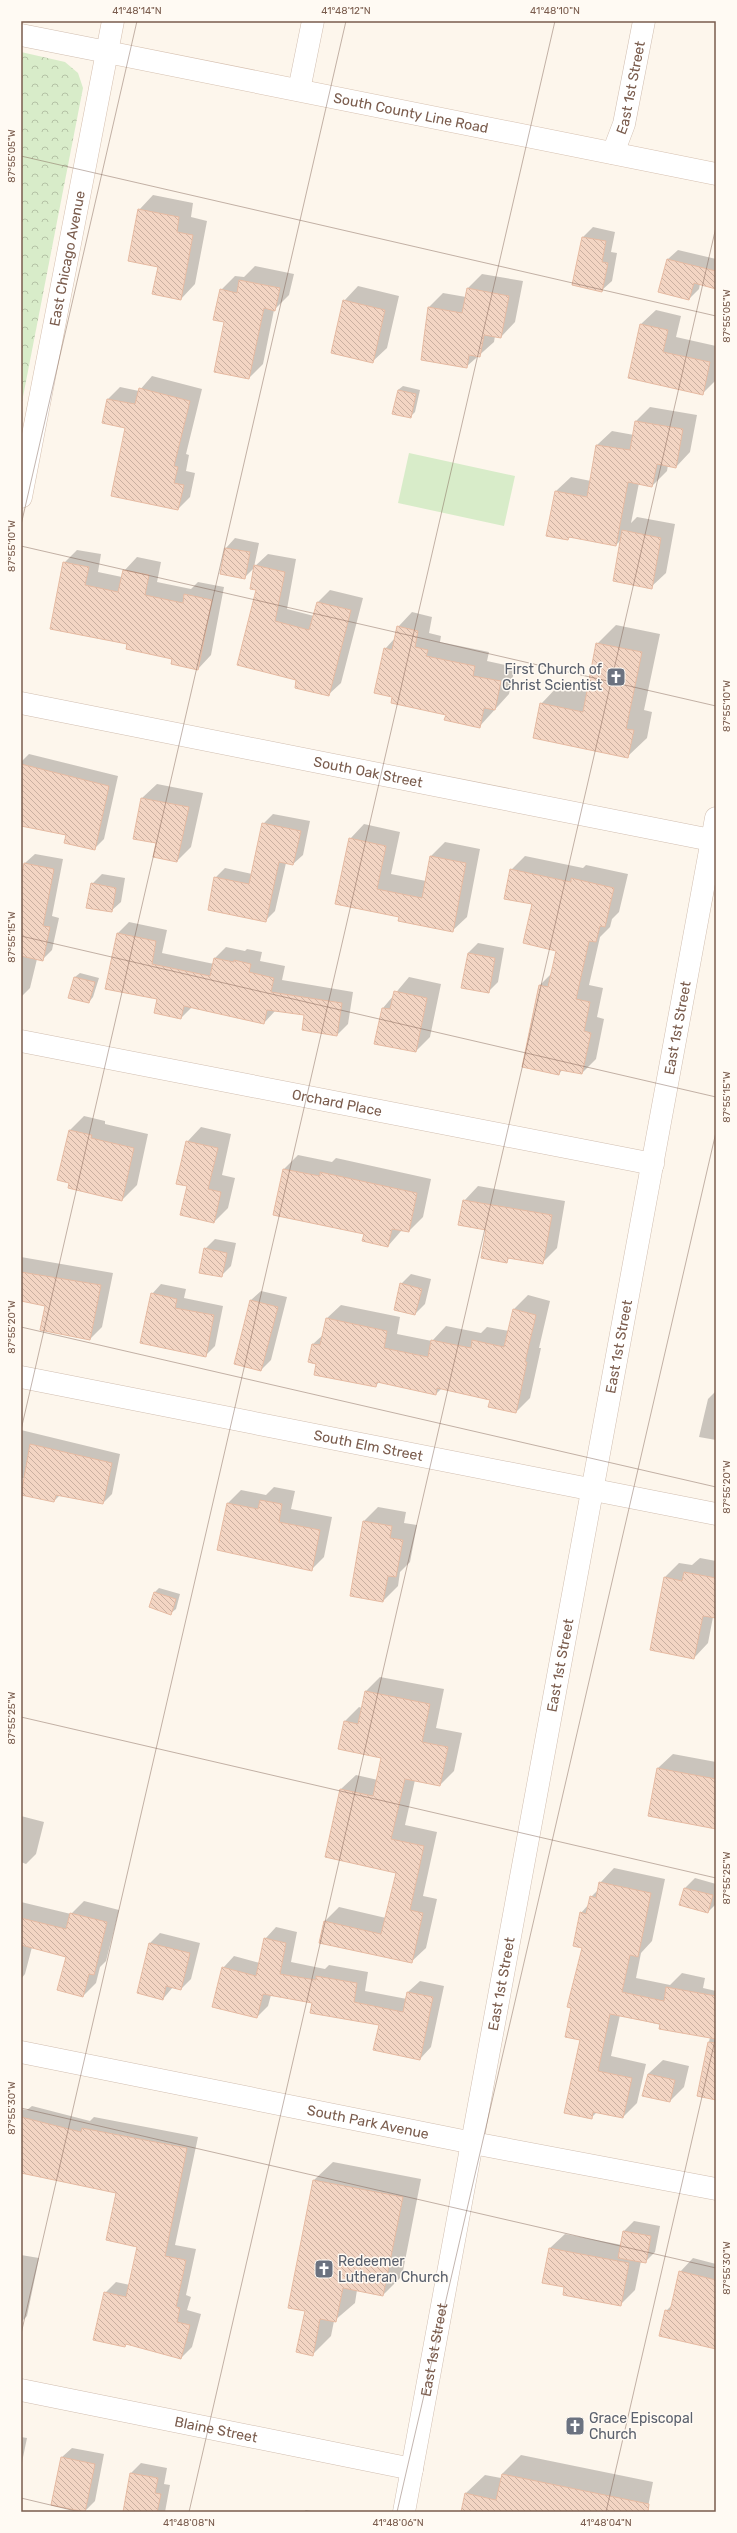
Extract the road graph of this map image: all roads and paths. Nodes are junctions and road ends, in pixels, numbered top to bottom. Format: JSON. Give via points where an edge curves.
{"nodes":[{"id":1,"x":113,"y":21,"type":"edge"},
{"id":2,"x":314,"y":21,"type":"edge"},
{"id":3,"x":644,"y":21,"type":"edge"},
{"id":4,"x":21,"y":35,"type":"edge"},
{"id":5,"x":107,"y":52,"type":"junction"},
{"id":6,"x":299,"y":90,"type":"junction"},
{"id":7,"x":613,"y":153,"type":"junction"},
{"id":8,"x":716,"y":174,"type":"edge"},
{"id":9,"x":21,"y":497,"type":"edge"},
{"id":10,"x":21,"y":703,"type":"edge"},
{"id":11,"x":716,"y":818,"type":"edge"},
{"id":12,"x":714,"y":841,"type":"edge"},
{"id":13,"x":21,"y":1041,"type":"edge"},
{"id":14,"x":653,"y":1164,"type":"junction"},
{"id":15,"x":21,"y":1377,"type":"edge"},
{"id":16,"x":594,"y":1490,"type":"junction"},
{"id":17,"x":716,"y":1514,"type":"edge"},
{"id":18,"x":21,"y":2052,"type":"edge"},
{"id":19,"x":473,"y":2143,"type":"junction"},
{"id":20,"x":716,"y":2189,"type":"edge"},
{"id":21,"x":21,"y":2390,"type":"edge"},
{"id":22,"x":412,"y":2469,"type":"junction"},
{"id":23,"x":404,"y":2512,"type":"edge"}],
"edges":[{"from":1,"to":5,"type":"street","name":"East Chicago Avenue"},
{"from":2,"to":6,"type":"street"},
{"from":3,"to":7,"type":"street","name":"East 1st Street","via":[[624,124]]},
{"from":4,"to":5,"type":"street","name":"South County Line Road"},
{"from":5,"to":6,"type":"street","name":"South County Line Road"},
{"from":5,"to":9,"type":"street","name":"East Chicago Avenue"},
{"from":6,"to":7,"type":"street","name":"South County Line Road"},
{"from":7,"to":8,"type":"street","name":"South County Line Road"},
{"from":10,"to":12,"type":"street","name":"South Oak Street"},
{"from":11,"to":12,"type":"street","name":"East 1st Street"},
{"from":12,"to":14,"type":"street","name":"East 1st Street"},
{"from":13,"to":14,"type":"street","name":"Orchard Place"},
{"from":14,"to":16,"type":"street","name":"East 1st Street"},
{"from":15,"to":16,"type":"street","name":"South Elm Street"},
{"from":16,"to":17,"type":"street","name":"South Elm Street"},
{"from":16,"to":19,"type":"street","name":"East 1st Street"},
{"from":18,"to":19,"type":"street","name":"South Park Avenue"},
{"from":19,"to":20,"type":"street","name":"South Park Avenue"},
{"from":19,"to":22,"type":"street","name":"East 1st Street"},
{"from":21,"to":22,"type":"street","name":"Blaine Street"},
{"from":22,"to":23,"type":"street","name":"East 1st Street"}]}
